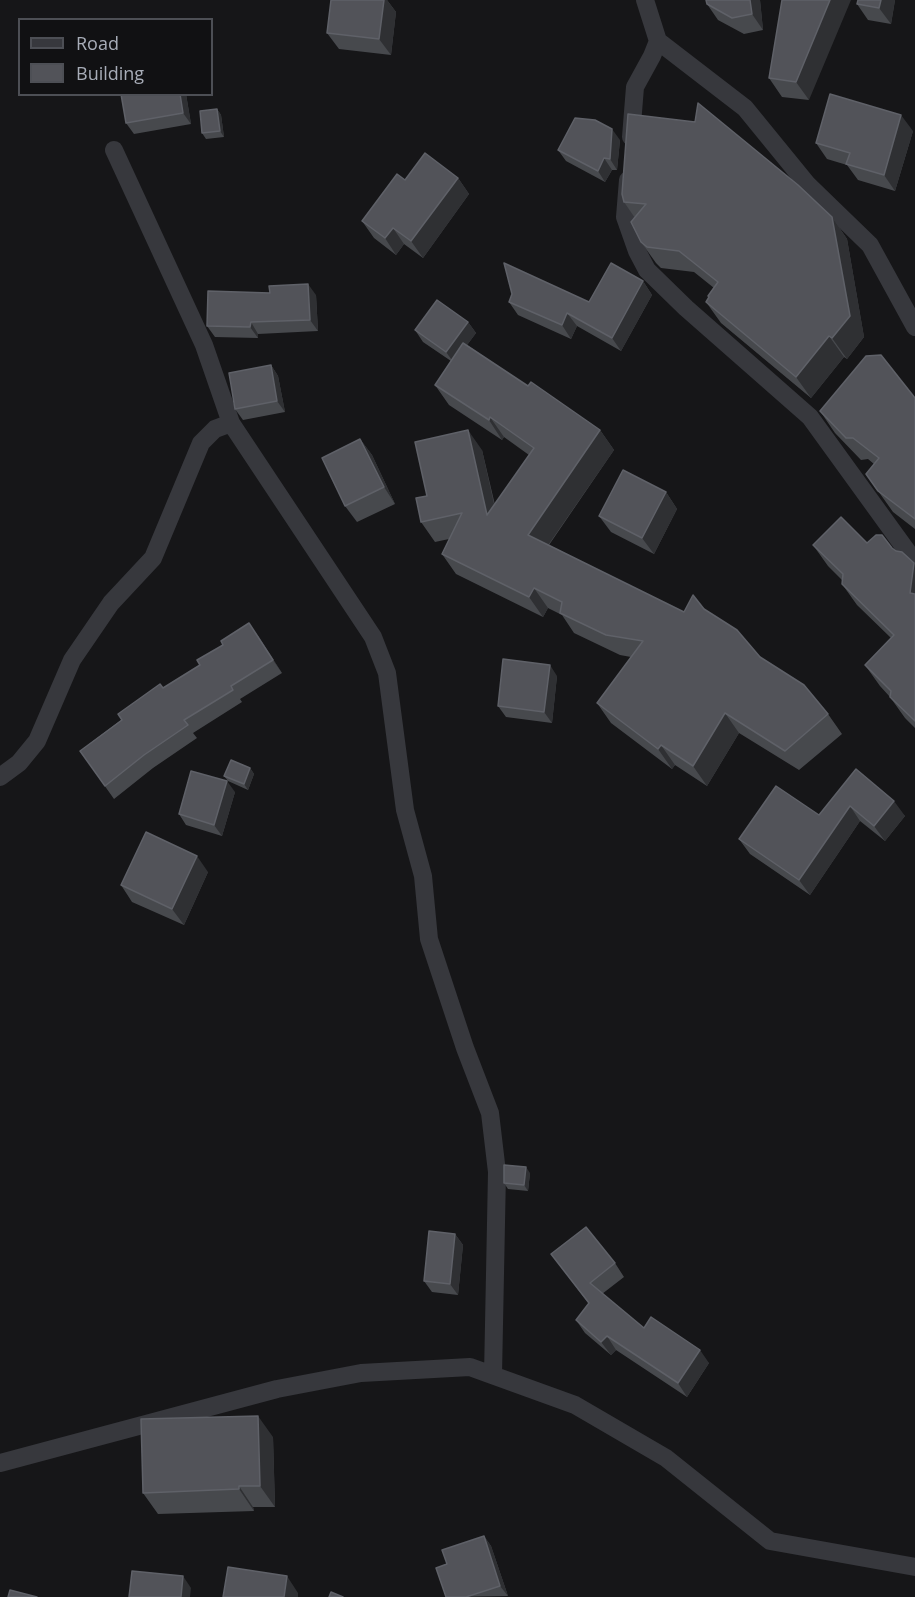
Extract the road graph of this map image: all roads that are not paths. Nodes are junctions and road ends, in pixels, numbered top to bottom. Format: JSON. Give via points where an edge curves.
{"nodes":[{"id":1,"x":645,"y":0,"type":"edge"},
{"id":2,"x":658,"y":40,"type":"junction"},
{"id":3,"x":114,"y":150,"type":"dead end"},
{"id":4,"x":915,"y":327,"type":"edge"},
{"id":5,"x":231,"y":423,"type":"junction"},
{"id":6,"x":915,"y":562,"type":"edge"},
{"id":7,"x":0,"y":777,"type":"edge"},
{"id":8,"x":493,"y":1375,"type":"junction"},
{"id":9,"x":0,"y":1463,"type":"edge"},
{"id":10,"x":915,"y":1567,"type":"edge"}],
"edges":[{"from":1,"to":2,"type":"street"},
{"from":2,"to":4,"type":"street","via":[[745,108],[807,184],[870,245]]},
{"from":2,"to":6,"type":"street","via":[[634,87],[625,217],[637,251],[648,270],[686,308],[810,417]]},
{"from":3,"to":5,"type":"street","via":[[204,345]]},
{"from":5,"to":7,"type":"street","via":[[215,429],[201,443],[153,558],[111,603],[72,660],[37,741],[19,763]]},
{"from":5,"to":8,"type":"street","via":[[373,637],[387,673],[405,810],[423,876],[429,939],[490,1113],[497,1173]]},
{"from":8,"to":9,"type":"street","via":[[470,1367],[360,1373],[278,1389]]},
{"from":8,"to":10,"type":"street","via":[[575,1405],[666,1458],[770,1541]]}]}
